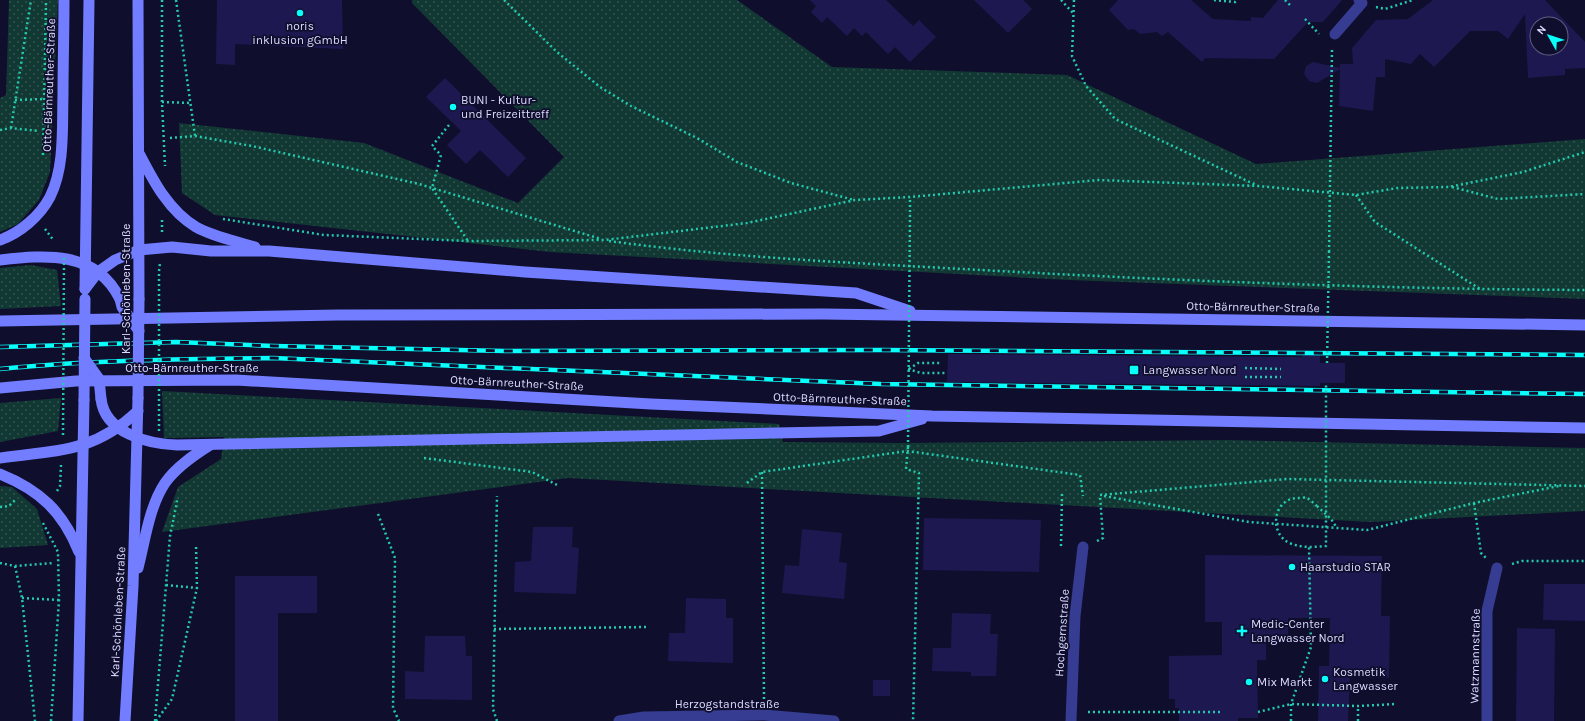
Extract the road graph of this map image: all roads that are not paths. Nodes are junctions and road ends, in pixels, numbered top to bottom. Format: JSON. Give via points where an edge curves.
{"nodes":[{"id":1,"x":64,"y":0,"type":"edge"},
{"id":2,"x":89,"y":0,"type":"edge"},
{"id":3,"x":138,"y":0,"type":"edge"},
{"id":4,"x":1360,"y":2,"type":"edge"},
{"id":5,"x":1335,"y":34,"type":"road end"},
{"id":6,"x":139,"y":154,"type":"junction"},
{"id":7,"x":0,"y":240,"type":"edge"},
{"id":8,"x":139,"y":250,"type":"junction"},
{"id":9,"x":269,"y":251,"type":"junction"},
{"id":10,"x":0,"y":260,"type":"edge"},
{"id":11,"x":86,"y":265,"type":"junction"},
{"id":12,"x":98,"y":272,"type":"junction"},
{"id":13,"x":85,"y":294,"type":"junction"},
{"id":14,"x":920,"y":315,"type":"junction"},
{"id":15,"x":0,"y":320,"type":"edge"},
{"id":16,"x":1585,"y":325,"type":"edge"},
{"id":17,"x":139,"y":331,"type":"junction"},
{"id":18,"x":84,"y":358,"type":"junction"},
{"id":19,"x":0,"y":388,"type":"edge"},
{"id":20,"x":138,"y":410,"type":"junction"},
{"id":21,"x":932,"y":416,"type":"junction"},
{"id":22,"x":119,"y":428,"type":"junction"},
{"id":23,"x":1585,"y":428,"type":"edge"},
{"id":24,"x":137,"y":438,"type":"junction"},
{"id":25,"x":84,"y":445,"type":"junction"},
{"id":26,"x":210,"y":445,"type":"junction"},
{"id":27,"x":0,"y":458,"type":"edge"},
{"id":28,"x":0,"y":474,"type":"edge"},
{"id":29,"x":1083,"y":547,"type":"road end"},
{"id":30,"x":81,"y":558,"type":"junction"},
{"id":31,"x":1497,"y":568,"type":"road end"},
{"id":32,"x":133,"y":586,"type":"junction"},
{"id":33,"x":1071,"y":716,"type":"edge"},
{"id":34,"x":78,"y":721,"type":"edge"},
{"id":35,"x":126,"y":721,"type":"edge"},
{"id":36,"x":619,"y":721,"type":"edge"},
{"id":37,"x":834,"y":721,"type":"edge"},
{"id":38,"x":1487,"y":721,"type":"edge"}],
"edges":[{"from":1,"to":7,"type":"main road","name":"Otto-Bärnreuther-Straße","via":[[62,137],[55,182],[48,201],[37,216]]},
{"from":2,"to":11,"type":"main road"},
{"from":3,"to":6,"type":"main road","name":"Karl-Schönleben-Straße"},
{"from":4,"to":5,"type":"street"},
{"from":6,"to":8,"type":"main road","name":"Karl-Schönleben-Straße"},
{"from":6,"to":9,"type":"main road","name":"Otto-Bärnreuther-Straße","via":[[157,186],[174,209],[189,223],[204,231]]},
{"from":8,"to":9,"type":"main road","name":"Otto-Bärnreuther-Straße","via":[[172,247],[211,251]]},
{"from":8,"to":12,"type":"main road","name":"Otto-Bärnreuther-Straße","via":[[110,262]]},
{"from":8,"to":17,"type":"main road","name":"Karl-Schönleben-Straße","bridge":true},
{"from":9,"to":14,"type":"main road","name":"Otto-Bärnreuther-Straße","via":[[538,273],[856,293]]},
{"from":10,"to":11,"type":"main road","via":[[64,257]]},
{"from":11,"to":12,"type":"main road"},
{"from":11,"to":13,"type":"main road"},
{"from":12,"to":13,"type":"main road","name":"Otto-Bärnreuther-Straße"},
{"from":12,"to":17,"type":"main road","bridge":true,"via":[[115,288],[122,307]]},
{"from":13,"to":18,"type":"main road","bridge":true},
{"from":14,"to":15,"type":"main road","name":"Otto-Bärnreuther-Straße","via":[[498,314]]},
{"from":14,"to":16,"type":"main road","name":"Otto-Bärnreuther-Straße"},
{"from":17,"to":20,"type":"main road","name":"Karl-Schönleben-Straße","bridge":true},
{"from":18,"to":22,"type":"main road","name":"Otto-Bärnreuther-Straße","bridge":true,"via":[[100,379],[102,405],[107,416]]},
{"from":18,"to":25,"type":"main road","bridge":true},
{"from":19,"to":21,"type":"main road","name":"Otto-Bärnreuther-Straße","via":[[76,382],[236,380],[651,404]]},
{"from":20,"to":22,"type":"main road"},
{"from":20,"to":24,"type":"main road","name":"Karl-Schönleben-Straße"},
{"from":21,"to":23,"type":"main road","name":"Otto-Bärnreuther-Straße"},
{"from":21,"to":26,"type":"main road","name":"Otto-Bärnreuther-Straße","via":[[879,431]]},
{"from":22,"to":24,"type":"main road","name":"Otto-Bärnreuther-Straße"},
{"from":22,"to":25,"type":"main road"},
{"from":24,"to":26,"type":"main road","name":"Otto-Bärnreuther-Straße","via":[[167,445]]},
{"from":24,"to":32,"type":"main road","name":"Karl-Schönleben-Straße"},
{"from":25,"to":27,"type":"main road"},
{"from":25,"to":30,"type":"main road"},
{"from":26,"to":32,"type":"main road","via":[[180,467],[165,483],[156,502]]},
{"from":28,"to":30,"type":"main road","via":[[26,486],[50,504],[69,531]]},
{"from":29,"to":33,"type":"street","name":"Hochgernstraße","via":[[1075,616]]},
{"from":30,"to":34,"type":"main road"},
{"from":31,"to":38,"type":"street","name":"Watzmannstraße","via":[[1488,611]]},
{"from":32,"to":35,"type":"main road","name":"Karl-Schönleben-Straße"},
{"from":36,"to":37,"type":"street","name":"Herzogstandstraße","via":[[644,717],[764,715]]}]}
